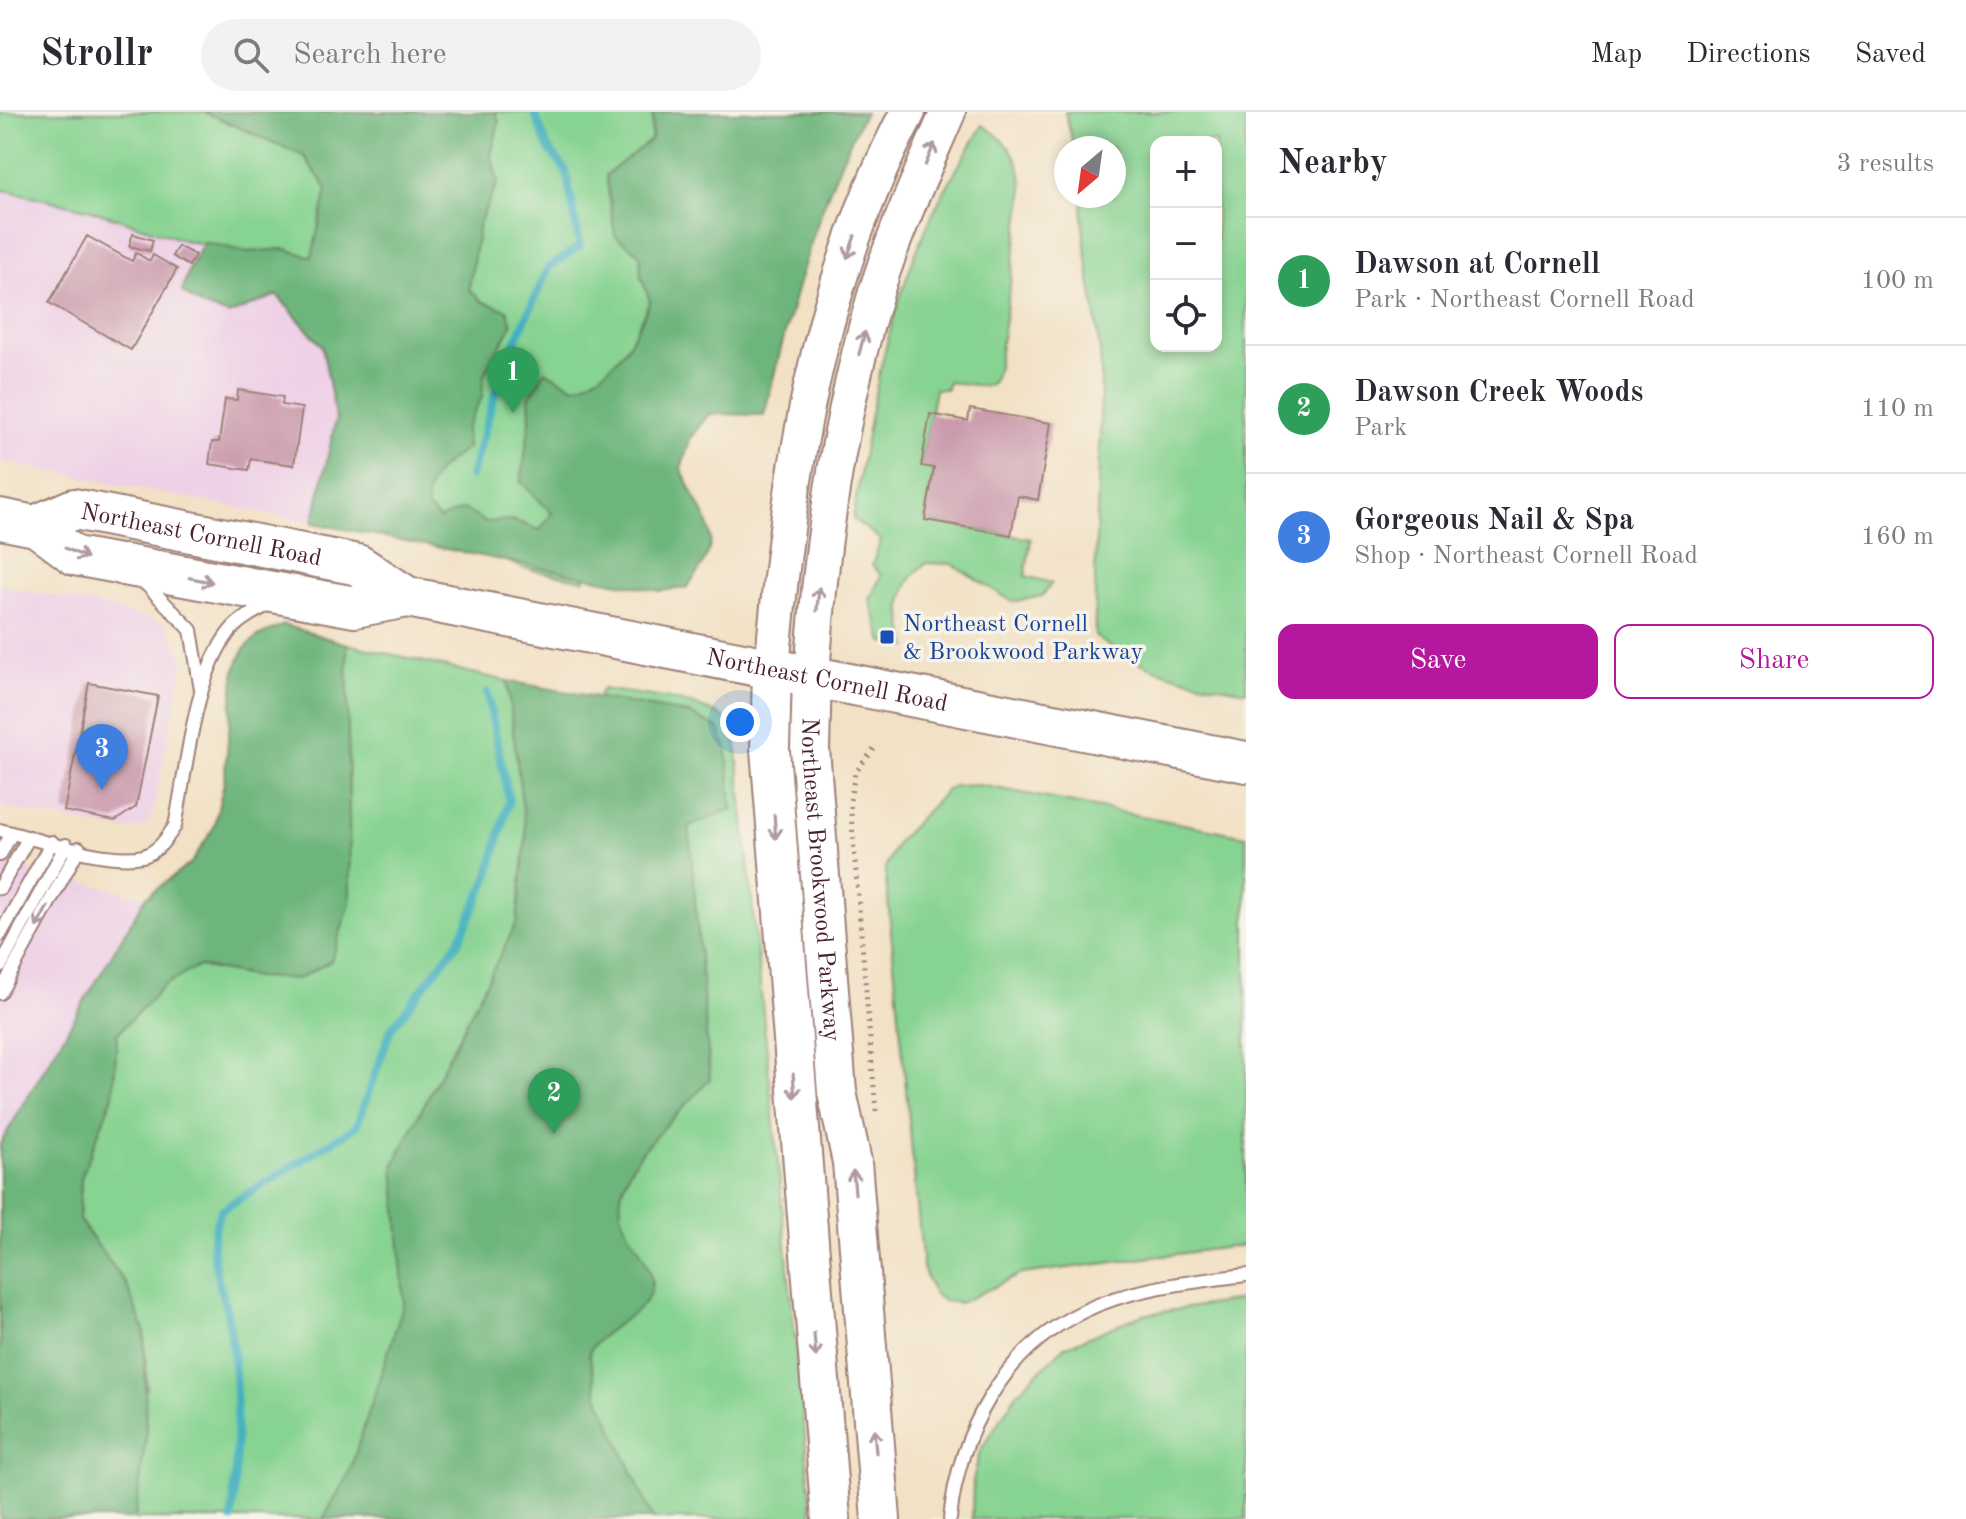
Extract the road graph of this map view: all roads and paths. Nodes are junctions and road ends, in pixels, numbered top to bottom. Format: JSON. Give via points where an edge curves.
{"nodes":[{"id":1,"x":908,"y":112,"type":"edge"},
{"id":2,"x":948,"y":112,"type":"edge"},
{"id":3,"x":17,"y":522,"type":"edge"},
{"id":4,"x":124,"y":565,"type":"junction"},
{"id":5,"x":288,"y":596,"type":"junction"},
{"id":6,"x":407,"y":597,"type":"junction"},
{"id":7,"x":772,"y":670,"type":"junction"},
{"id":8,"x":812,"y":676,"type":"junction"},
{"id":9,"x":202,"y":693,"type":"junction"},
{"id":10,"x":1246,"y":762,"type":"edge"},
{"id":11,"x":6,"y":832,"type":"edge"},
{"id":12,"x":29,"y":837,"type":"junction"},
{"id":13,"x":52,"y":842,"type":"junction"},
{"id":14,"x":73,"y":847,"type":"junction"},
{"id":15,"x":0,"y":855,"type":"edge"},
{"id":16,"x":0,"y":888,"type":"edge"},
{"id":17,"x":0,"y":935,"type":"edge"},
{"id":18,"x":0,"y":967,"type":"edge"},
{"id":19,"x":0,"y":993,"type":"edge"},
{"id":20,"x":1246,"y":1275,"type":"edge"},
{"id":21,"x":831,"y":1519,"type":"edge"},
{"id":22,"x":881,"y":1519,"type":"edge"},
{"id":23,"x":950,"y":1519,"type":"edge"}],
"edges":[{"from":1,"to":7,"type":"main road","name":"Northeast Brookwood Parkway","one_way":true,"via":[[853,239],[816,364],[787,520]]},
{"from":8,"to":2,"type":"main road","name":"Northeast Brookwood Parkway","one_way":true,"via":[[823,548],[847,401],[891,248]]},
{"from":3,"to":4,"type":"main road","name":"Northeast Cornell Road","one_way":true,"via":[[75,556]]},
{"from":3,"to":6,"type":"highway","name":"Northeast Cornell Road","via":[[74,509],[358,565]]},
{"from":4,"to":5,"type":"highway","name":"Northeast Cornell Road","one_way":true},
{"from":4,"to":9,"type":"lane","via":[[161,595],[191,630]]},
{"from":5,"to":6,"type":"highway","name":"Northeast Cornell Road","via":[[355,607]]},
{"from":5,"to":9,"type":"lane","via":[[230,630]]},
{"from":6,"to":7,"type":"highway","name":"Northeast Cornell Road"},
{"from":7,"to":8,"type":"highway","name":"Northeast Cornell Road"},
{"from":7,"to":21,"type":"main road","name":"Northeast Brookwood Parkway","one_way":true,"via":[[770,749]]},
{"from":8,"to":10,"type":"highway","name":"Northeast Cornell Road"},
{"from":22,"to":8,"type":"main road","name":"Northeast Brookwood Parkway","one_way":true,"via":[[852,1162],[837,1092],[810,749]]},
{"from":9,"to":14,"type":"lane","via":[[175,826],[163,845],[145,855],[113,856]]},
{"from":11,"to":12,"type":"lane"},
{"from":11,"to":15,"type":"lane"},
{"from":12,"to":13,"type":"lane"},
{"from":12,"to":16,"type":"lane"},
{"from":13,"to":14,"type":"lane"},
{"from":13,"to":17,"type":"lane"},
{"from":14,"to":18,"type":"lane"},
{"from":14,"to":19,"type":"lane","one_way":true},
{"from":20,"to":23,"type":"lane","via":[[1128,1294],[1083,1311],[1043,1337],[996,1386],[972,1429],[954,1484]]}]}
